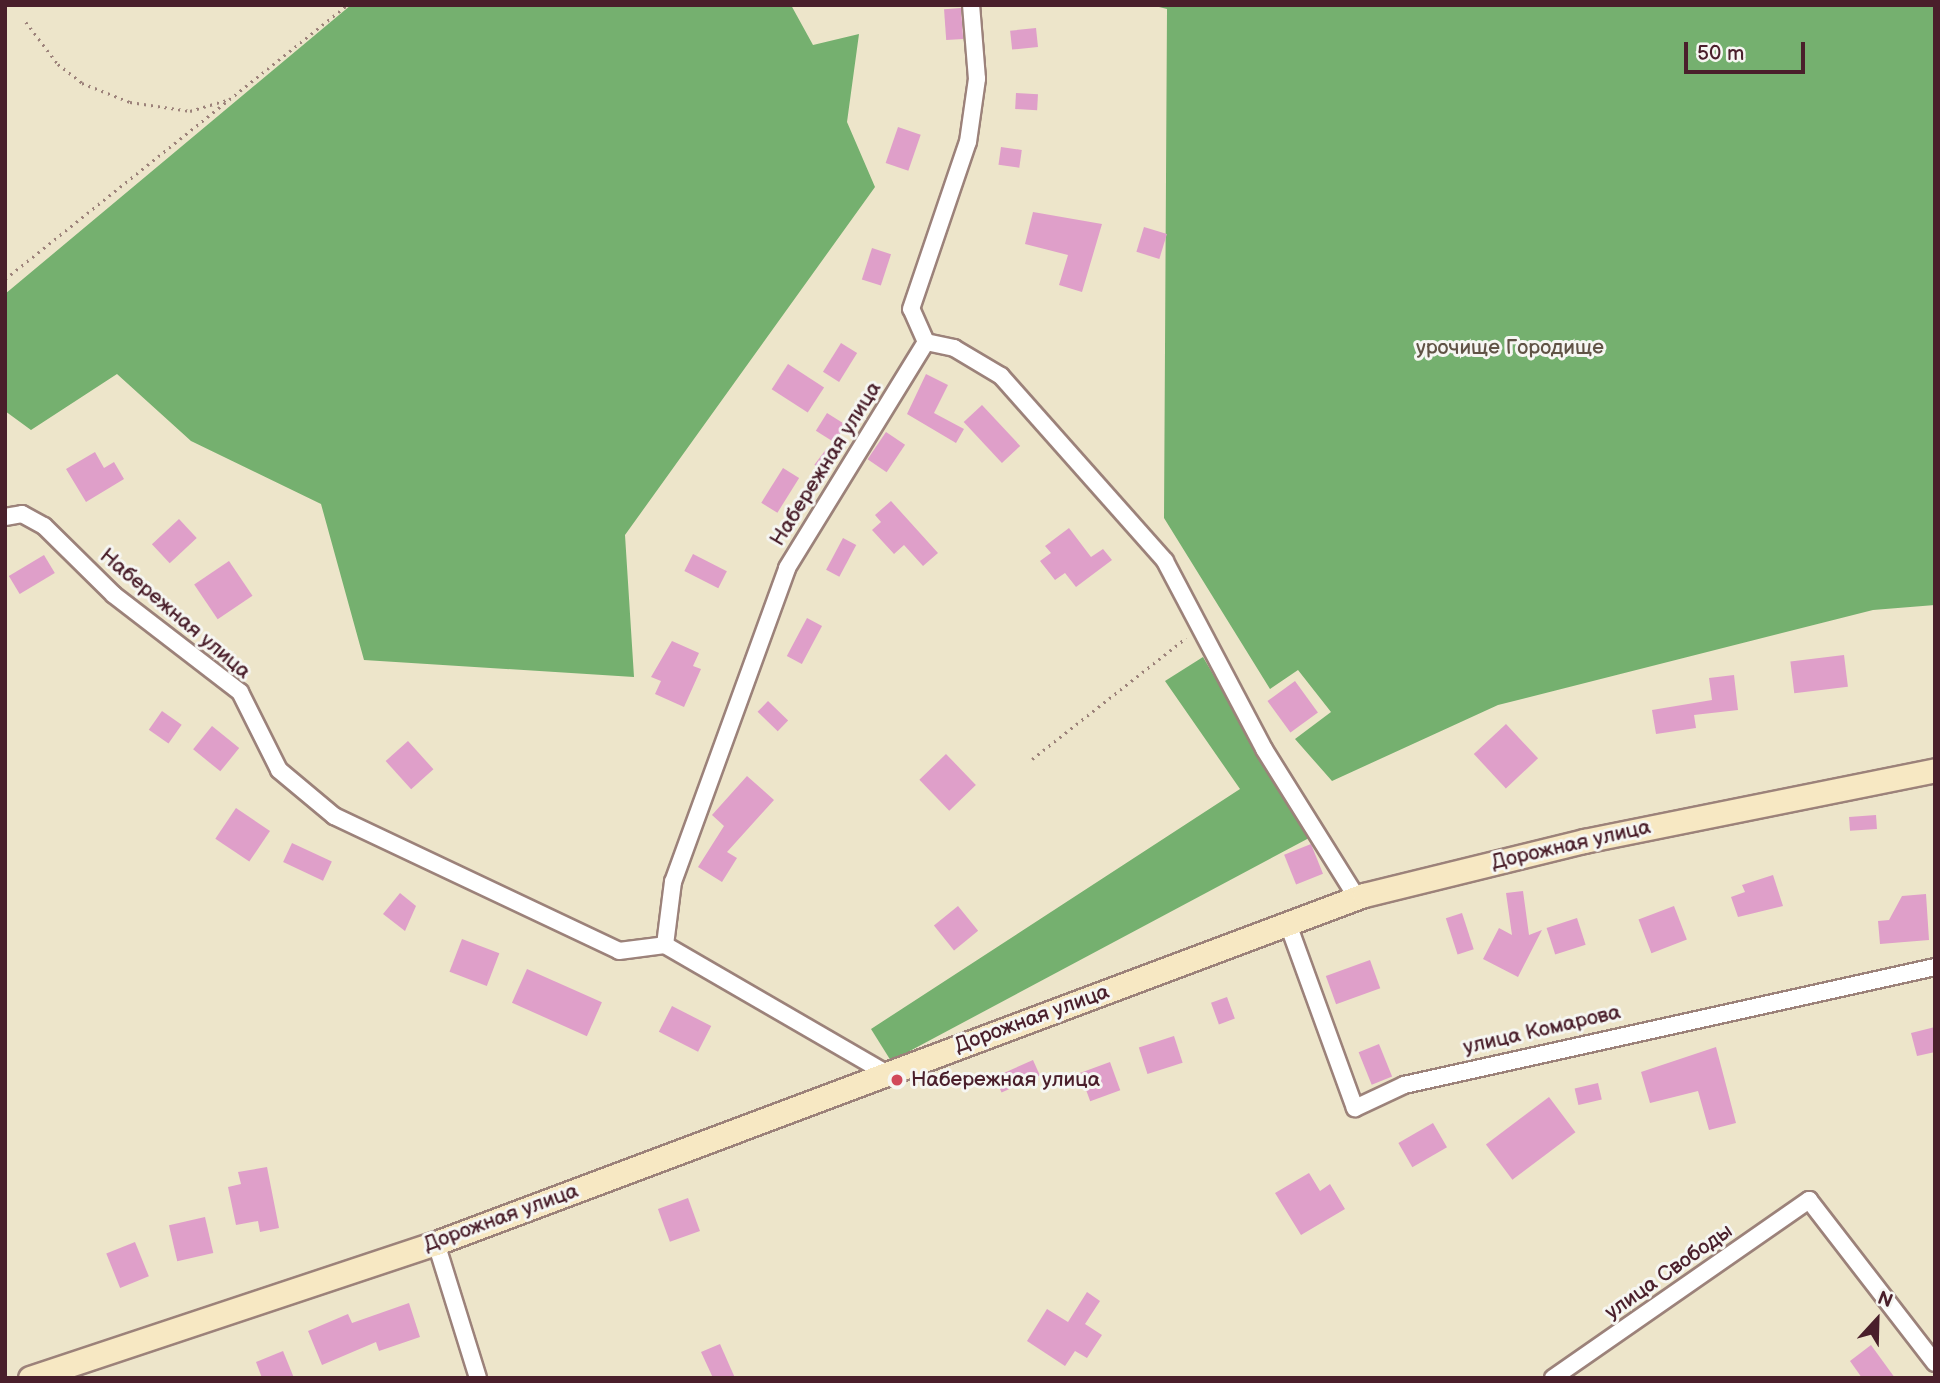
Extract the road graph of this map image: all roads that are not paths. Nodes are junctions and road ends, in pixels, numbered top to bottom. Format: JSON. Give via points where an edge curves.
{"nodes":[{"id":1,"x":971,"y":5,"type":"edge"},
{"id":2,"x":926,"y":342,"type":"junction"},
{"id":3,"x":5,"y":517,"type":"edge"},
{"id":4,"x":1935,"y":770,"type":"edge"},
{"id":5,"x":1357,"y":898,"type":"junction"},
{"id":6,"x":1288,"y":924,"type":"junction"},
{"id":7,"x":665,"y":945,"type":"junction"},
{"id":8,"x":1935,"y":967,"type":"edge"},
{"id":9,"x":886,"y":1073,"type":"junction"},
{"id":10,"x":436,"y":1243,"type":"junction"},
{"id":11,"x":1935,"y":1363,"type":"edge"},
{"id":12,"x":30,"y":1378,"type":"edge"},
{"id":13,"x":478,"y":1378,"type":"edge"},
{"id":14,"x":1553,"y":1378,"type":"edge"}],
"edges":[{"from":1,"to":2,"type":"street","via":[[978,79],[968,142],[911,309]]},
{"from":2,"to":5,"type":"street","via":[[954,348],[1001,376],[1165,561],[1203,626],[1264,750]]},
{"from":2,"to":7,"type":"street","name":"Набережная улица","via":[[787,568],[673,882]]},
{"from":3,"to":7,"type":"street","name":"Набережная улица","via":[[22,514],[44,526],[114,595],[240,692],[279,770],[334,816],[619,951]]},
{"from":4,"to":5,"type":"street","name":"Дорожная улица","via":[[1584,841]]},
{"from":5,"to":6,"type":"street","name":"Дорожная улица"},
{"from":6,"to":8,"type":"street","name":"улица Комарова","via":[[1355,1108],[1404,1084]]},
{"from":6,"to":9,"type":"street","name":"Дорожная улица"},
{"from":7,"to":9,"type":"street"},
{"from":9,"to":10,"type":"street","name":"Дорожная улица"},
{"from":10,"to":12,"type":"street","name":"Дорожная улица"},
{"from":10,"to":13,"type":"street"},
{"from":11,"to":14,"type":"street","name":"улица Свободы","via":[[1809,1200]]}]}
